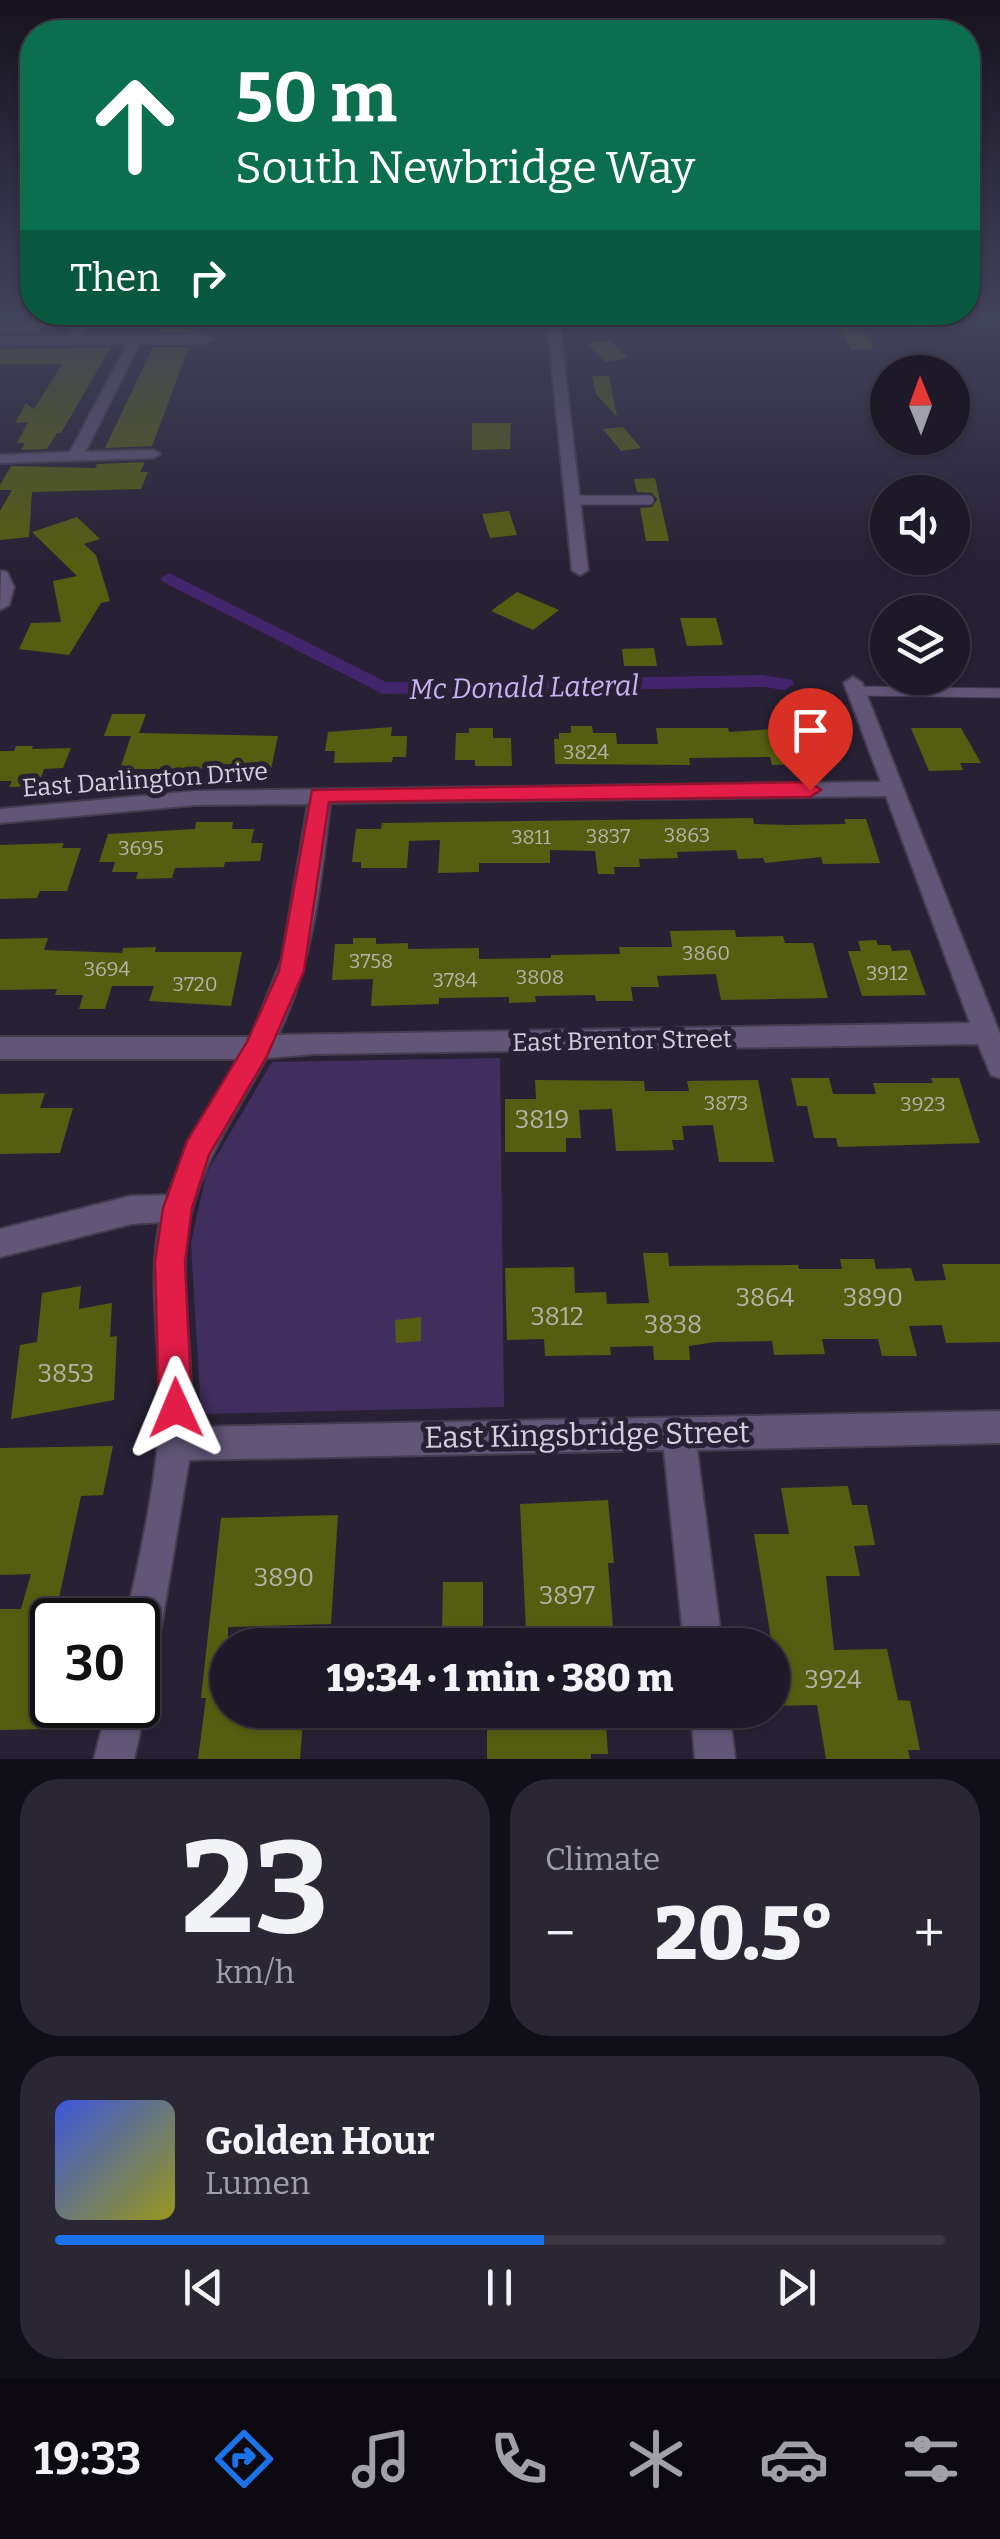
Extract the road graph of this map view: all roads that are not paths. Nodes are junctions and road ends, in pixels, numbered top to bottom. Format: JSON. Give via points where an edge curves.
{"nodes":[{"id":1,"x":105,"y":400,"type":"edge"},
{"id":2,"x":562,"y":400,"type":"edge"},
{"id":3,"x":153,"y":454,"type":"dead end"},
{"id":4,"x":76,"y":457,"type":"junction"},
{"id":5,"x":0,"y":459,"type":"edge"},
{"id":6,"x":573,"y":500,"type":"junction"},
{"id":7,"x":649,"y":500,"type":"dead end"},
{"id":8,"x":580,"y":570,"type":"dead end"},
{"id":9,"x":1,"y":576,"type":"edge"},
{"id":10,"x":0,"y":606,"type":"edge"},
{"id":11,"x":854,"y":687,"type":"joint"},
{"id":12,"x":1000,"y":693,"type":"edge"},
{"id":13,"x":894,"y":789,"type":"junction"},
{"id":14,"x":320,"y":795,"type":"junction"},
{"id":15,"x":0,"y":816,"type":"edge"},
{"id":16,"x":987,"y":1034,"type":"junction"},
{"id":17,"x":0,"y":1048,"type":"edge"},
{"id":18,"x":258,"y":1048,"type":"junction"},
{"id":19,"x":1000,"y":1066,"type":"edge"},
{"id":20,"x":177,"y":1208,"type":"junction"},
{"id":21,"x":0,"y":1244,"type":"edge"},
{"id":22,"x":1000,"y":1427,"type":"edge"},
{"id":23,"x":680,"y":1434,"type":"junction"},
{"id":24,"x":174,"y":1444,"type":"junction"},
{"id":25,"x":147,"y":1598,"type":"edge"},
{"id":26,"x":701,"y":1628,"type":"edge"},
{"id":27,"x":121,"y":1728,"type":"edge"},
{"id":28,"x":712,"y":1728,"type":"edge"},
{"id":29,"x":114,"y":1759,"type":"edge"},
{"id":30,"x":715,"y":1759,"type":"edge"}],
"edges":[{"from":1,"to":4,"type":"street"},
{"from":2,"to":6,"type":"street"},
{"from":3,"to":4,"type":"street"},
{"from":4,"to":5,"type":"street"},
{"from":6,"to":7,"type":"lane"},
{"from":6,"to":8,"type":"street"},
{"from":9,"to":10,"type":"street","via":[[6,586]]},
{"from":11,"to":12,"type":"lane"},
{"from":11,"to":13,"type":"street"},
{"from":13,"to":14,"type":"street","name":"East Darlington Drive"},
{"from":13,"to":16,"type":"street"},
{"from":14,"to":15,"type":"street","name":"East Darlington Drive","via":[[196,798]]},
{"from":14,"to":18,"type":"street","via":[[292,971]]},
{"from":16,"to":18,"type":"street","name":"East Brentor Street"},
{"from":16,"to":19,"type":"street"},
{"from":17,"to":18,"type":"street","name":"East Brentor Street"},
{"from":18,"to":20,"type":"street","via":[[197,1150]]},
{"from":20,"to":21,"type":"street","via":[[131,1210]]},
{"from":20,"to":24,"type":"street","via":[[170,1262]]},
{"from":22,"to":23,"type":"street","name":"East Kingsbridge Street"},
{"from":23,"to":24,"type":"street","name":"East Kingsbridge Street"},
{"from":23,"to":26,"type":"street"},
{"from":24,"to":25,"type":"street"},
{"from":27,"to":29,"type":"street"},
{"from":28,"to":30,"type":"street"}]}
